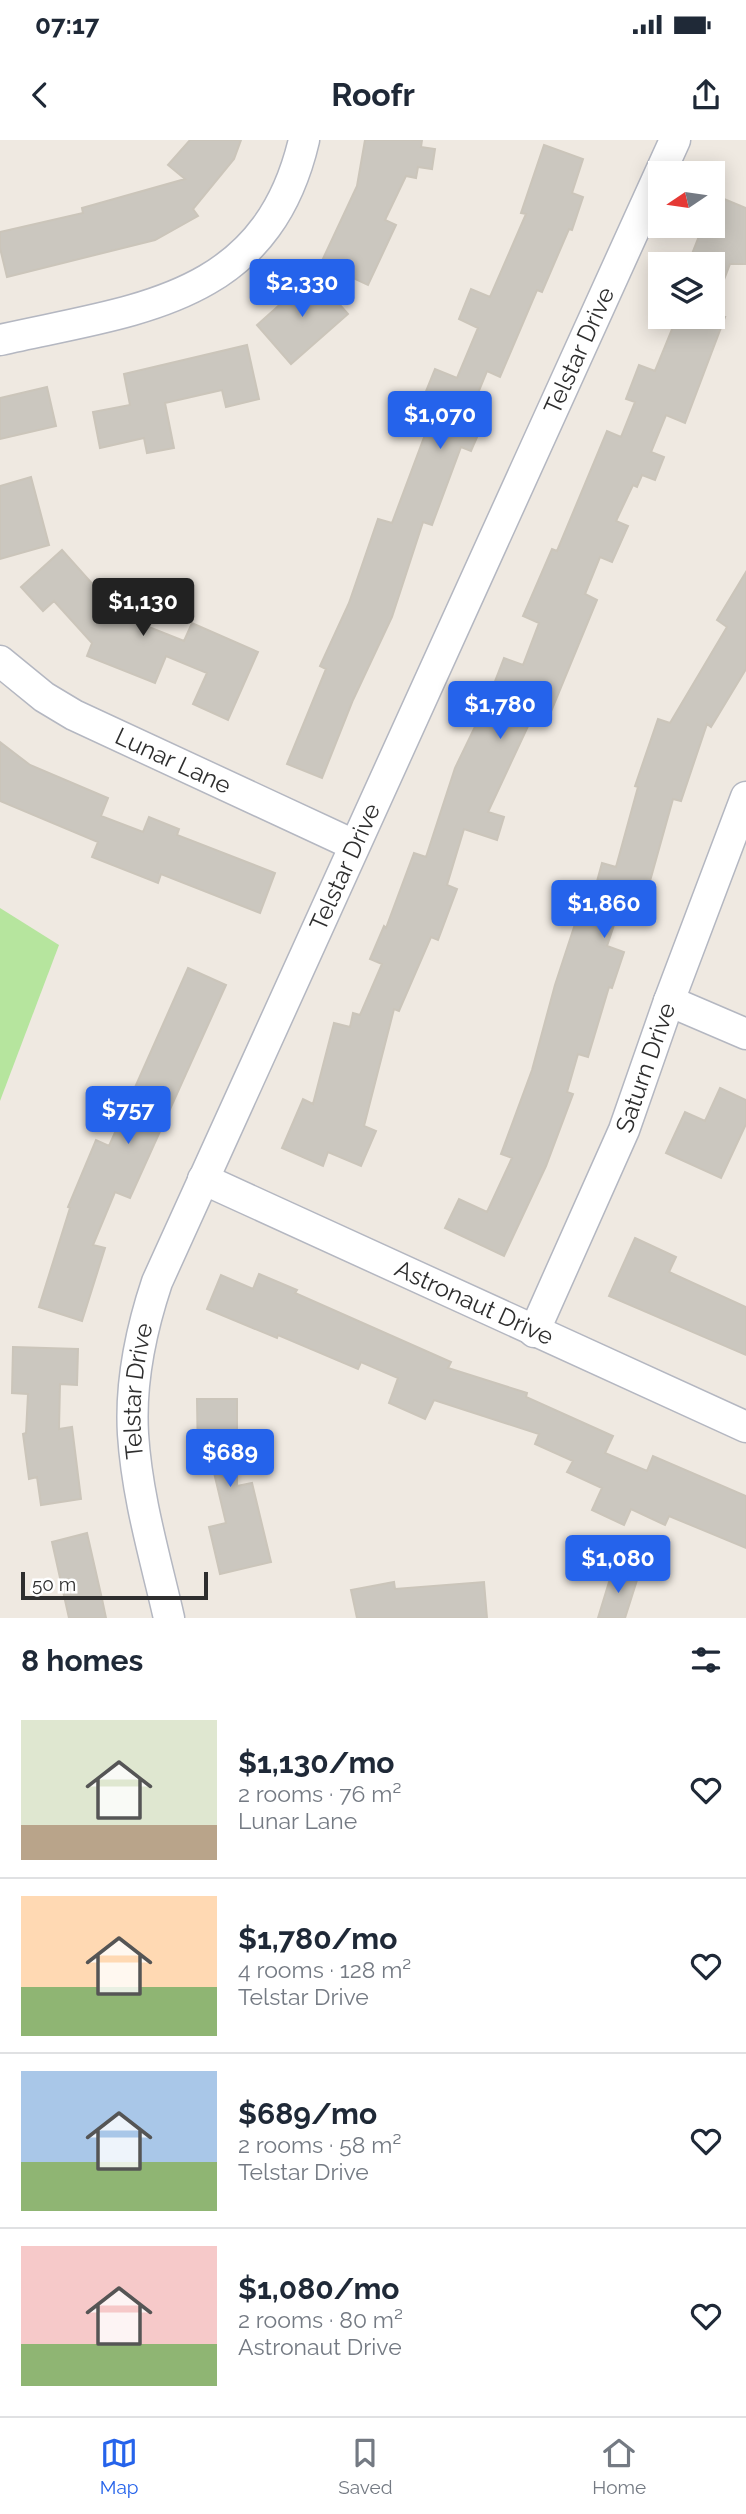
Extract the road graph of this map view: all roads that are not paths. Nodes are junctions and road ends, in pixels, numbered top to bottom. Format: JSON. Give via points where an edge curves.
{"nodes":[{"id":1,"x":304,"y":140,"type":"edge"},
{"id":2,"x":675,"y":140,"type":"edge"},
{"id":3,"x":0,"y":340,"type":"edge"},
{"id":4,"x":0,"y":661,"type":"edge"},
{"id":5,"x":746,"y":797,"type":"edge"},
{"id":6,"x":355,"y":845,"type":"junction"},
{"id":7,"x":669,"y":1001,"type":"junction"},
{"id":8,"x":746,"y":1034,"type":"edge"},
{"id":9,"x":202,"y":1179,"type":"junction"},
{"id":10,"x":534,"y":1332,"type":"junction"},
{"id":11,"x":746,"y":1427,"type":"edge"},
{"id":12,"x":169,"y":1618,"type":"edge"}],
"edges":[{"from":1,"to":3,"type":"street","via":[[298,167],[276,215],[233,263],[208,280],[136,309]]},
{"from":2,"to":6,"type":"street","name":"Telstar Drive"},
{"from":4,"to":6,"type":"street","name":"Lunar Lane","via":[[74,715]]},
{"from":5,"to":7,"type":"street","name":"Saturn Drive"},
{"from":6,"to":9,"type":"street","name":"Telstar Drive"},
{"from":7,"to":8,"type":"street"},
{"from":7,"to":10,"type":"street","name":"Saturn Drive","via":[[624,1130]]},
{"from":9,"to":10,"type":"street","name":"Astronaut Drive"},
{"from":9,"to":12,"type":"street","name":"Telstar Drive","via":[[148,1310],[133,1402],[140,1492]]},
{"from":10,"to":11,"type":"street","name":"Astronaut Drive"}]}
